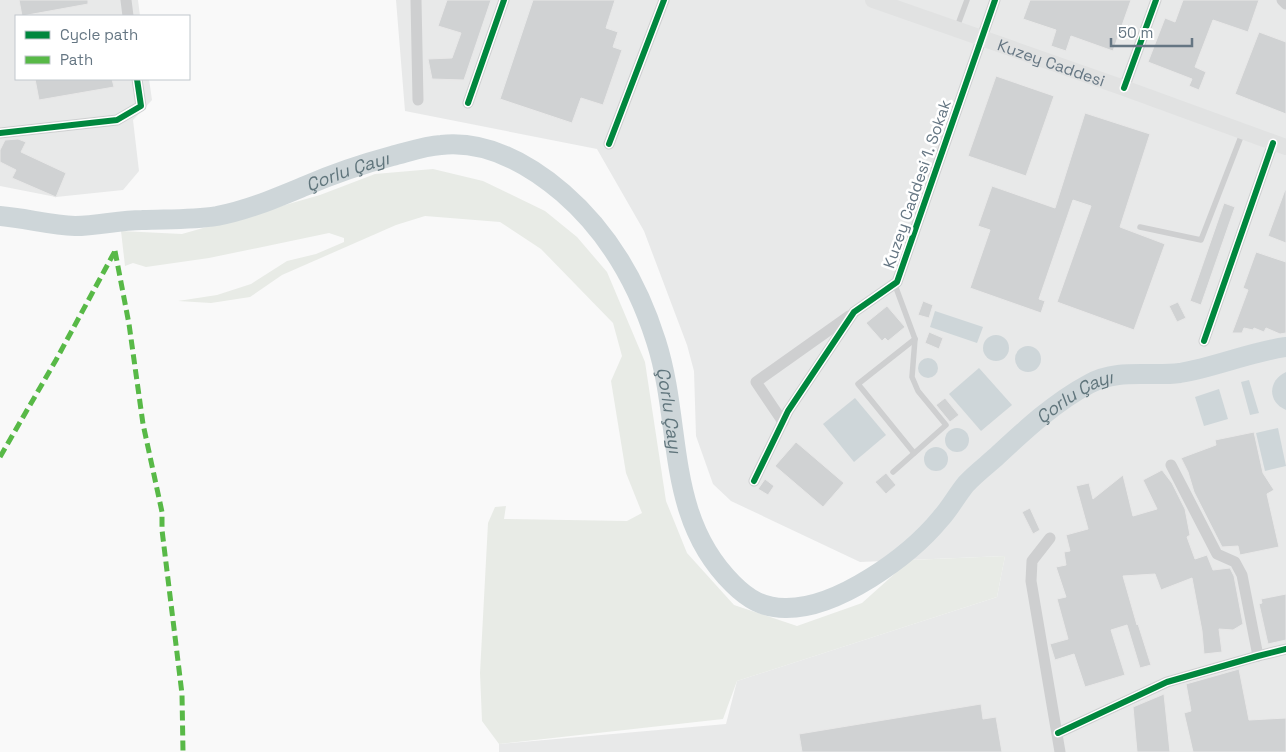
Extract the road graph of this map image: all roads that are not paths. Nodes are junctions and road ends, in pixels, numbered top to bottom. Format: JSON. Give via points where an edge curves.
{"nodes":[{"id":1,"x":126,"y":0,"type":"edge"},
{"id":2,"x":416,"y":0,"type":"edge"},
{"id":3,"x":504,"y":0,"type":"edge"},
{"id":4,"x":664,"y":0,"type":"edge"},
{"id":5,"x":967,"y":0,"type":"edge"},
{"id":6,"x":995,"y":0,"type":"edge"},
{"id":7,"x":1156,"y":0,"type":"edge"},
{"id":8,"x":1282,"y":0,"type":"edge"},
{"id":9,"x":883,"y":2,"type":"edge"},
{"id":10,"x":1286,"y":4,"type":"edge"},
{"id":11,"x":128,"y":15,"type":"edge"},
{"id":12,"x":956,"y":29,"type":"junction"},
{"id":13,"x":982,"y":38,"type":"junction"},
{"id":14,"x":137,"y":80,"type":"edge"},
{"id":15,"x":1124,"y":88,"type":"junction"},
{"id":16,"x":418,"y":100,"type":"dead end"},
{"id":17,"x":468,"y":103,"type":"dead end"},
{"id":18,"x":1242,"y":132,"type":"junction"},
{"id":19,"x":0,"y":133,"type":"edge"},
{"id":20,"x":609,"y":144,"type":"dead end"},
{"id":21,"x":1280,"y":145,"type":"edge"},
{"id":22,"x":1140,"y":227,"type":"dead end"},
{"id":23,"x":895,"y":284,"type":"junction"},
{"id":24,"x":854,"y":312,"type":"junction"},
{"id":25,"x":914,"y":339,"type":"junction"},
{"id":26,"x":1204,"y":341,"type":"dead end"},
{"id":27,"x":783,"y":422,"type":"junction"},
{"id":28,"x":914,"y":453,"type":"junction"},
{"id":29,"x":1171,"y":465,"type":"dead end"},
{"id":30,"x":893,"y":472,"type":"dead end"},
{"id":31,"x":754,"y":481,"type":"dead end"},
{"id":32,"x":1050,"y":538,"type":"dead end"},
{"id":33,"x":1286,"y":649,"type":"edge"},
{"id":34,"x":1258,"y":656,"type":"junction"},
{"id":35,"x":1058,"y":733,"type":"junction"},
{"id":36,"x":1060,"y":752,"type":"edge"}],
"edges":[{"from":1,"to":11,"type":"street"},
{"from":2,"to":16,"type":"street"},
{"from":3,"to":17,"type":"street"},
{"from":4,"to":20,"type":"street"},
{"from":5,"to":12,"type":"lane"},
{"from":6,"to":13,"type":"street","name":"Kuzey Caddesi 1. Sokak"},
{"from":7,"to":15,"type":"street"},
{"from":8,"to":10,"type":"street"},
{"from":9,"to":12,"type":"street","name":"Kuzey Caddesi"},
{"from":12,"to":13,"type":"street","name":"Kuzey Caddesi"},
{"from":13,"to":15,"type":"street","name":"Kuzey Caddesi"},
{"from":13,"to":23,"type":"street","name":"Kuzey Caddesi 1. Sokak"},
{"from":14,"to":19,"type":"street","via":[[141,106],[117,120]]},
{"from":15,"to":18,"type":"street","name":"Kuzey Caddesi"},
{"from":18,"to":21,"type":"street","name":"Kuzey Caddesi"},
{"from":18,"to":22,"type":"lane","via":[[1201,240]]},
{"from":21,"to":26,"type":"street"},
{"from":23,"to":24,"type":"street","name":"Kuzey Caddesi 1. Sokak"},
{"from":23,"to":25,"type":"lane"},
{"from":24,"to":27,"type":"street","name":"Kuzey Caddesi 1. Sokak"},
{"from":24,"to":27,"type":"street","via":[[756,382]]},
{"from":25,"to":28,"type":"lane","via":[[912,377],[918,391],[946,425]]},
{"from":25,"to":28,"type":"lane","via":[[858,384]]},
{"from":27,"to":31,"type":"street","name":"Kuzey Caddesi 1. Sokak"},
{"from":28,"to":30,"type":"lane"},
{"from":29,"to":34,"type":"street","via":[[1217,554],[1235,562],[1242,575]]},
{"from":32,"to":35,"type":"street","via":[[1032,561],[1031,581]]},
{"from":33,"to":34,"type":"street"},
{"from":34,"to":35,"type":"street","via":[[1167,682]]},
{"from":35,"to":36,"type":"street"}]}
